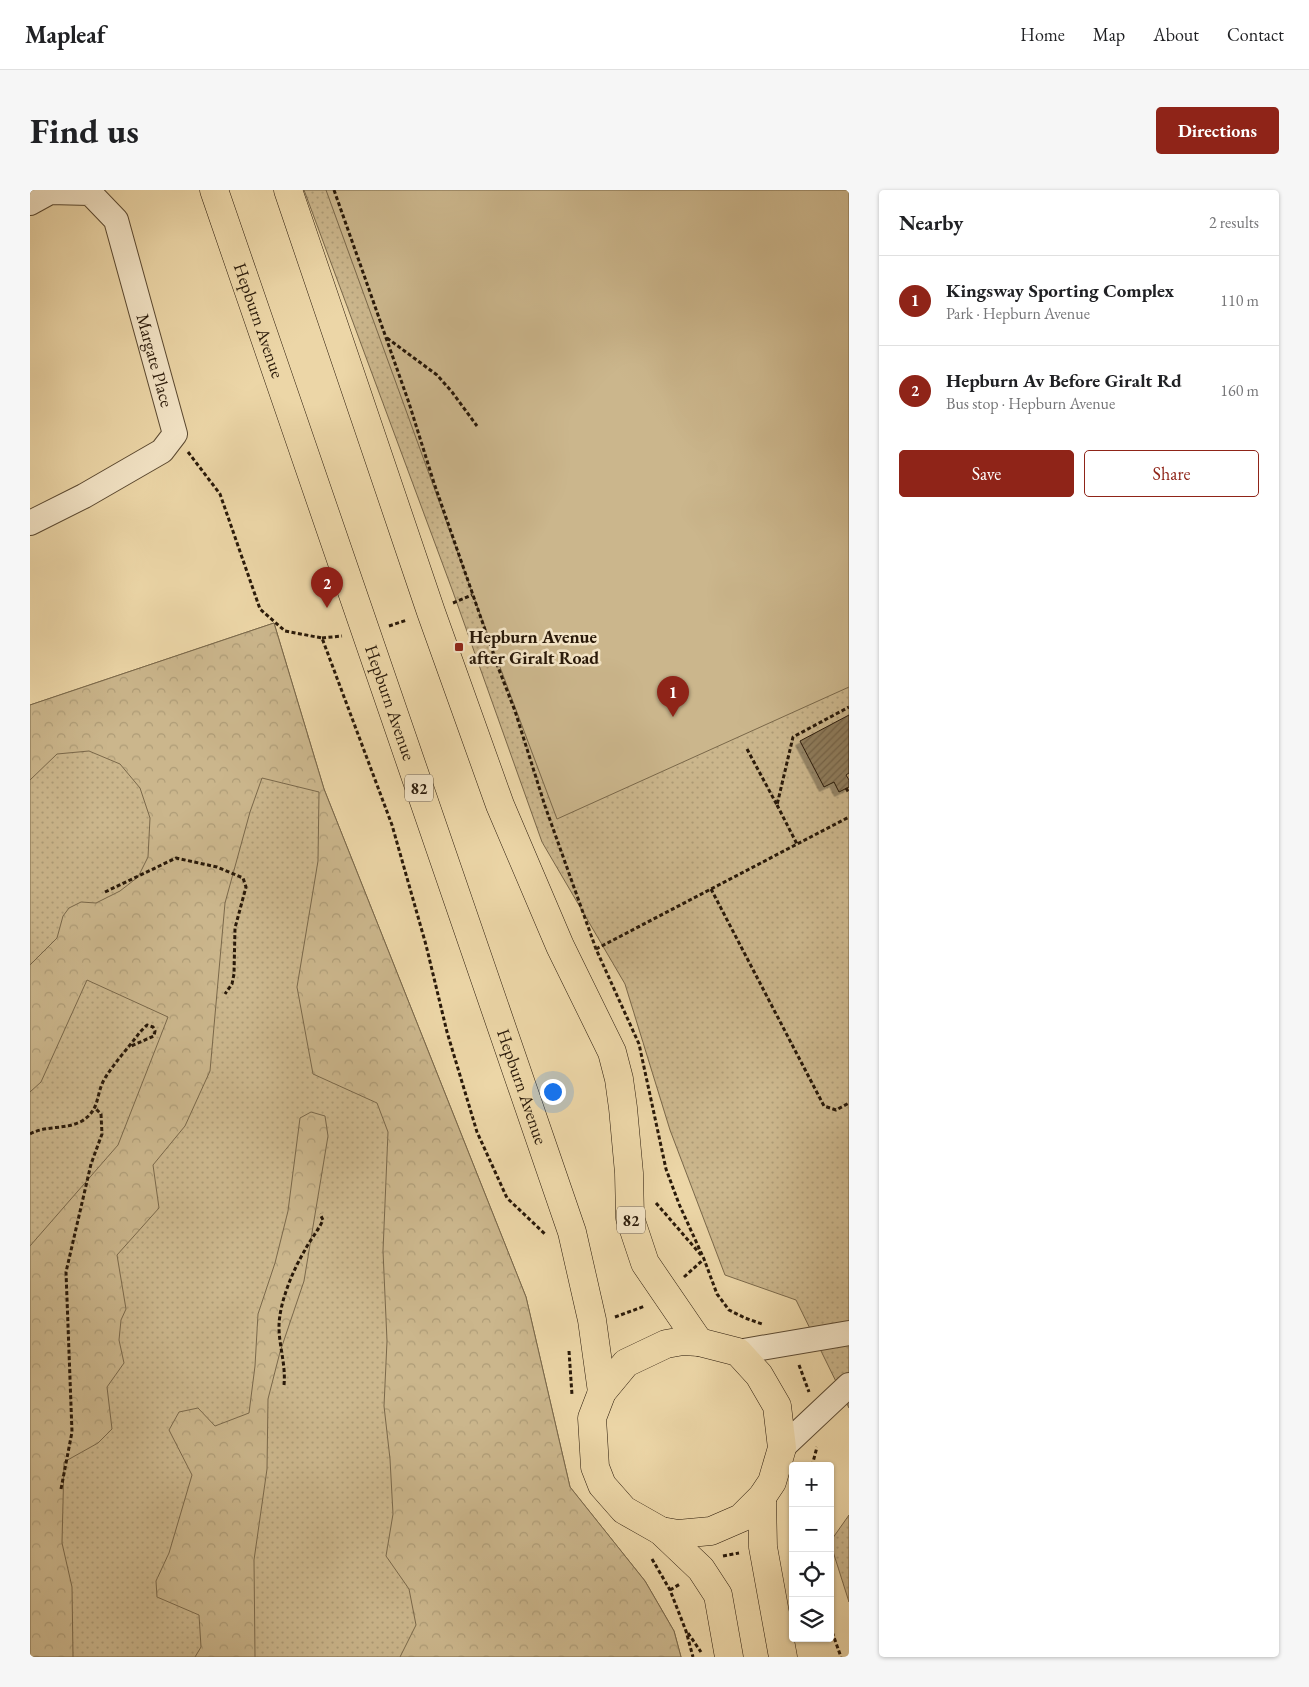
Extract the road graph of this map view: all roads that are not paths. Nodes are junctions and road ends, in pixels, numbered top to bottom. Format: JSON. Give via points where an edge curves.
{"nodes":[{"id":1,"x":214,"y":190,"type":"edge"},
{"id":2,"x":288,"y":190,"type":"edge"},
{"id":3,"x":30,"y":202,"type":"edge"},
{"id":4,"x":30,"y":522,"type":"edge"},
{"id":5,"x":849,"y":1333,"type":"edge"},
{"id":6,"x":699,"y":1342,"type":"junction"},
{"id":7,"x":738,"y":1352,"type":"junction"},
{"id":8,"x":849,"y":1385,"type":"edge"},
{"id":9,"x":602,"y":1392,"type":"junction"},
{"id":10,"x":782,"y":1448,"type":"junction"},
{"id":11,"x":762,"y":1497,"type":"junction"},
{"id":12,"x":661,"y":1531,"type":"junction"},
{"id":13,"x":729,"y":1657,"type":"edge"},
{"id":14,"x":783,"y":1657,"type":"edge"}],
"edges":[{"from":1,"to":9,"type":"main road","name":"Hepburn Avenue","number":"82","via":[[572,1232],[592,1320]]},
{"from":2,"to":6,"type":"main road","number":"82","via":[[500,805],[560,946],[612,1052],[623,1108],[630,1218],[644,1262]]},
{"from":3,"to":4,"type":"street","name":"Margate Place","via":[[50,192],[90,193],[116,220],[175,434],[162,450],[84,496]]},
{"from":5,"to":7,"type":"street"},
{"from":6,"to":7,"type":"main road","number":"82"},
{"from":6,"to":9,"type":"main road","number":"82","via":[[666,1344],[626,1363]]},
{"from":7,"to":10,"type":"main road","number":"82","via":[[760,1375],[777,1406]]},
{"from":8,"to":10,"type":"street"},
{"from":9,"to":12,"type":"main road","number":"82","via":[[592,1418],[595,1467],[602,1484],[624,1510]]},
{"from":10,"to":11,"type":"main road","number":"82","via":[[772,1482]]},
{"from":11,"to":12,"type":"main road","number":"82","via":[[741,1518],[711,1531],[678,1534]]},
{"from":11,"to":14,"type":"main road","via":[[763,1547]]},
{"from":12,"to":13,"type":"main road","number":"82","via":[[701,1569],[718,1595]]}]}
